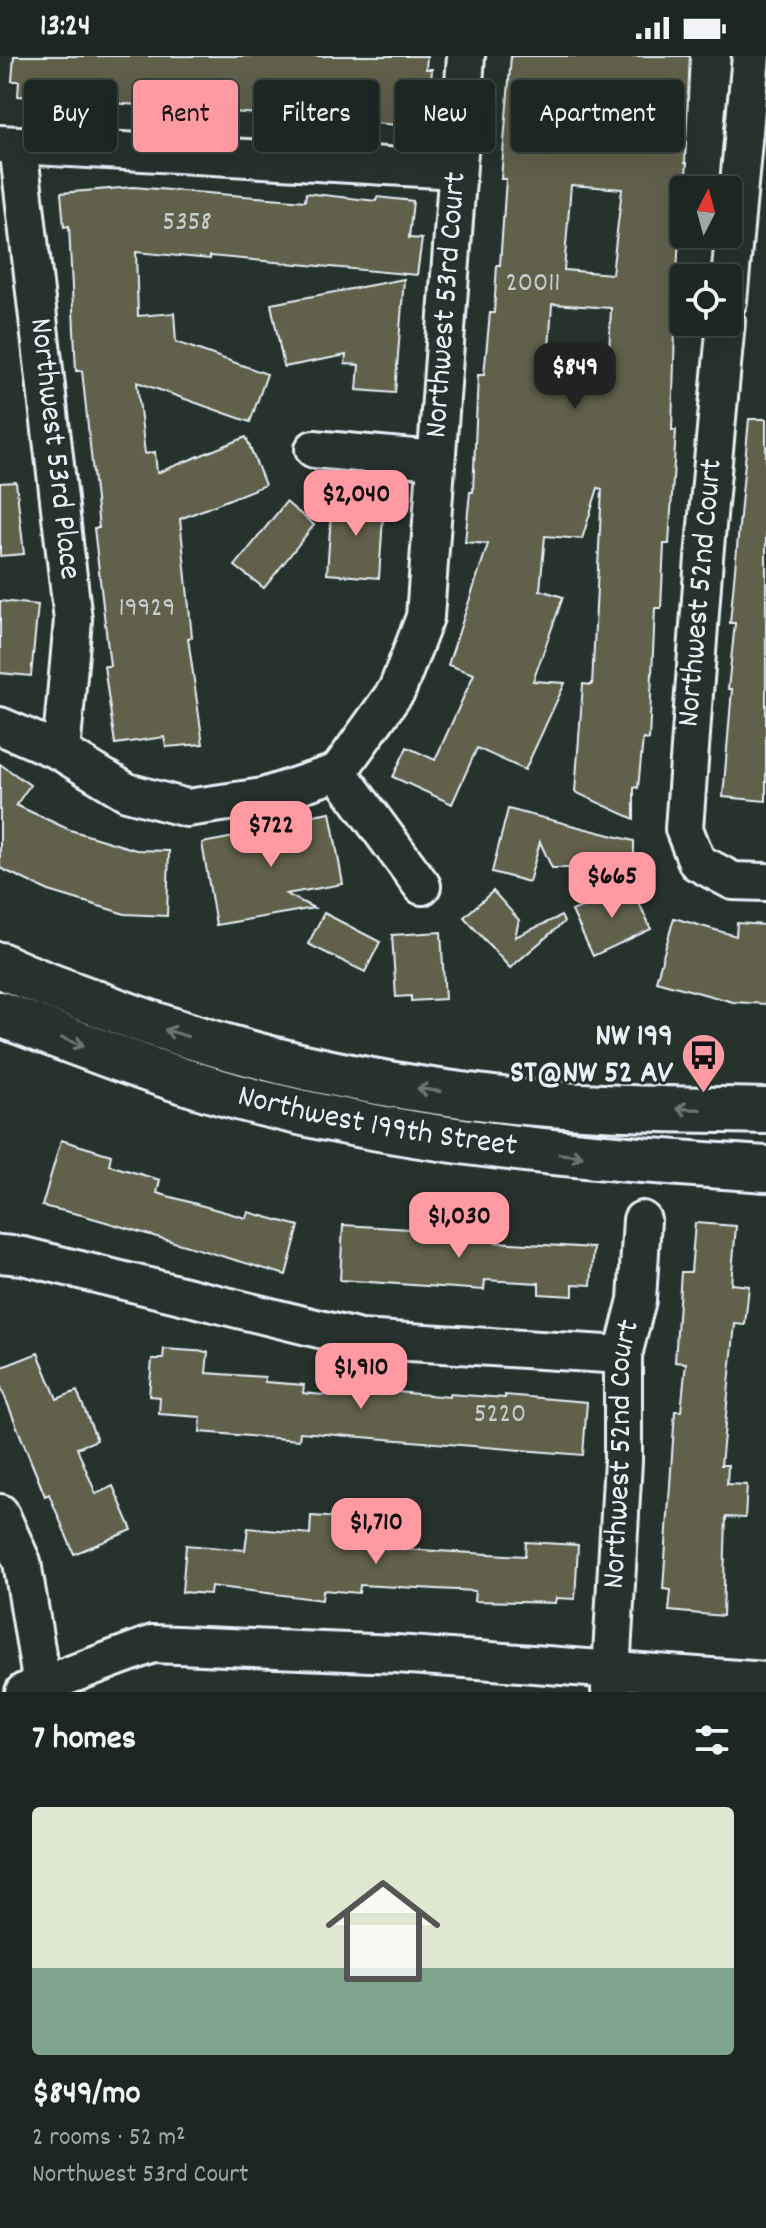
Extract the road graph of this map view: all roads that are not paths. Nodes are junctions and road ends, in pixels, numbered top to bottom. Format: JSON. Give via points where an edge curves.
{"nodes":[{"id":1,"x":466,"y":56,"type":"edge"},
{"id":2,"x":751,"y":56,"type":"edge"},
{"id":3,"x":9,"y":144,"type":"edge"},
{"id":4,"x":457,"y":170,"type":"junction"},
{"id":5,"x":731,"y":264,"type":"edge"},
{"id":6,"x":725,"y":336,"type":"edge"},
{"id":7,"x":314,"y":449,"type":"dead end"},
{"id":8,"x":435,"y":460,"type":"junction"},
{"id":9,"x":0,"y":726,"type":"edge"},
{"id":10,"x":61,"y":752,"type":"junction"},
{"id":11,"x":338,"y":772,"type":"junction"},
{"id":12,"x":766,"y":882,"type":"edge"},
{"id":13,"x":422,"y":886,"type":"dead end"},
{"id":14,"x":6,"y":968,"type":"edge"},
{"id":15,"x":0,"y":1014,"type":"edge"},
{"id":16,"x":766,"y":1111,"type":"edge"},
{"id":17,"x":766,"y":1169,"type":"edge"},
{"id":18,"x":642,"y":1220,"type":"dead end"},
{"id":19,"x":0,"y":1254,"type":"edge"},
{"id":20,"x":623,"y":1355,"type":"junction"},
{"id":21,"x":0,"y":1513,"type":"edge"},
{"id":22,"x":610,"y":1681,"type":"edge"},
{"id":23,"x":766,"y":1681,"type":"edge"},
{"id":24,"x":36,"y":1690,"type":"edge"}],
"edges":[{"from":1,"to":4,"type":"street","name":"Northwest 53rd Court"},
{"from":2,"to":5,"type":"street"},
{"from":3,"to":4,"type":"street"},
{"from":3,"to":10,"type":"street","name":"Northwest 53rd Place","via":[[73,620]]},
{"from":4,"to":8,"type":"street","name":"Northwest 53rd Court"},
{"from":6,"to":12,"type":"street","name":"Northwest 52nd Court","via":[[684,829],[697,862],[733,881]]},
{"from":7,"to":8,"type":"street"},
{"from":8,"to":11,"type":"street","name":"Northwest 53rd Court","via":[[425,617],[397,690]]},
{"from":9,"to":10,"type":"street"},
{"from":10,"to":11,"type":"street","via":[[127,792],[187,808],[263,797]]},
{"from":11,"to":13,"type":"street"},
{"from":16,"to":14,"type":"main road","name":"Northwest 199th Street","one_way":true,"via":[[496,1099],[386,1084],[168,1031]]},
{"from":15,"to":17,"type":"main road","name":"Northwest 199th Street","one_way":true,"via":[[157,1073],[264,1104],[377,1128],[603,1159]]},
{"from":18,"to":20,"type":"street","name":"Northwest 52nd Court","via":[[637,1300]]},
{"from":19,"to":20,"type":"street","via":[[360,1339]]},
{"from":20,"to":22,"type":"street","name":"Northwest 52nd Court","via":[[623,1461]]},
{"from":21,"to":24,"type":"street","via":[[22,1562]]},
{"from":22,"to":23,"type":"street"},
{"from":22,"to":24,"type":"street","via":[[396,1654],[153,1644]]}]}
